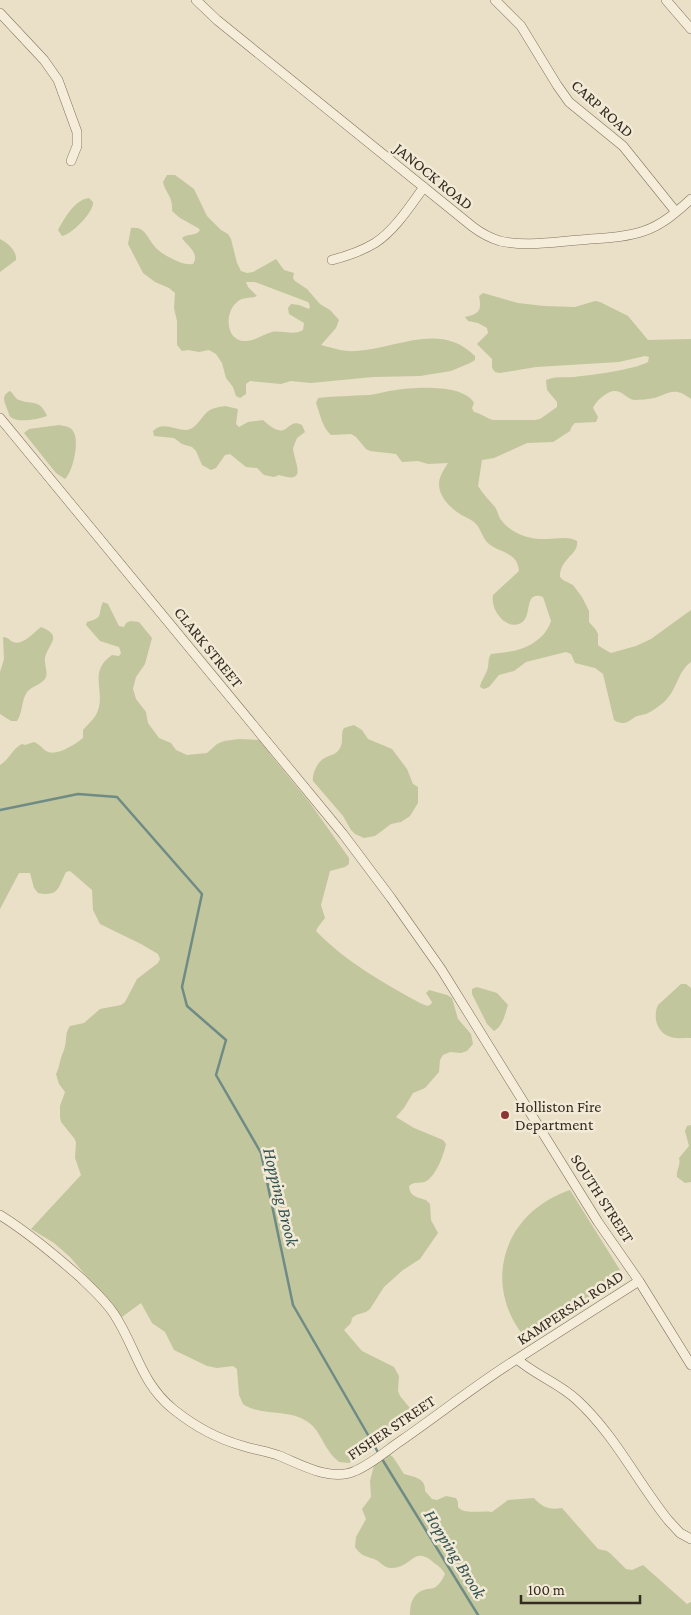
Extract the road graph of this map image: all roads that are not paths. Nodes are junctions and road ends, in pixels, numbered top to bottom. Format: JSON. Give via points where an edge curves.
{"nodes":[{"id":1,"x":196,"y":0,"type":"edge"},
{"id":2,"x":496,"y":0,"type":"edge"},
{"id":3,"x":666,"y":0,"type":"edge"},
{"id":4,"x":0,"y":13,"type":"edge"},
{"id":5,"x":691,"y":29,"type":"edge"},
{"id":6,"x":72,"y":161,"type":"dead end"},
{"id":7,"x":424,"y":187,"type":"junction"},
{"id":8,"x":691,"y":199,"type":"edge"},
{"id":9,"x":676,"y":212,"type":"junction"},
{"id":10,"x":332,"y":260,"type":"dead end"},
{"id":11,"x":0,"y":418,"type":"edge"},
{"id":12,"x":391,"y":898,"type":"joint"},
{"id":13,"x":0,"y":1215,"type":"edge"},
{"id":14,"x":639,"y":1280,"type":"junction"},
{"id":15,"x":517,"y":1359,"type":"junction"},
{"id":16,"x":691,"y":1365,"type":"edge"},
{"id":17,"x":691,"y":1539,"type":"edge"}],
"edges":[{"from":1,"to":7,"type":"street","name":"JANOCK ROAD"},
{"from":2,"to":9,"type":"street","name":"CARP ROAD","via":[[521,26],[569,102],[623,146]]},
{"from":3,"to":5,"type":"street"},
{"from":4,"to":6,"type":"street","via":[[44,60],[58,80],[77,132]]},
{"from":7,"to":9,"type":"street","name":"JANOCK ROAD","via":[[478,231],[512,243],[636,234],[655,227]]},
{"from":7,"to":10,"type":"street","via":[[392,228],[376,242],[351,255]]},
{"from":8,"to":9,"type":"street","name":"JANOCK ROAD"},
{"from":11,"to":12,"type":"street","name":"CLARK STREET","via":[[343,834]]},
{"from":12,"to":14,"type":"street","name":"SOUTH STREET","via":[[441,970],[598,1222]]},
{"from":13,"to":15,"type":"street","name":"FISHER STREET","via":[[51,1252],[108,1305],[154,1390],[173,1409],[224,1440],[333,1475],[354,1472],[380,1456]]},
{"from":14,"to":15,"type":"street","name":"KAMPERSAL ROAD"},
{"from":14,"to":16,"type":"street","name":"SOUTH STREET"},
{"from":15,"to":17,"type":"street","via":[[578,1400],[672,1525]]}]}
